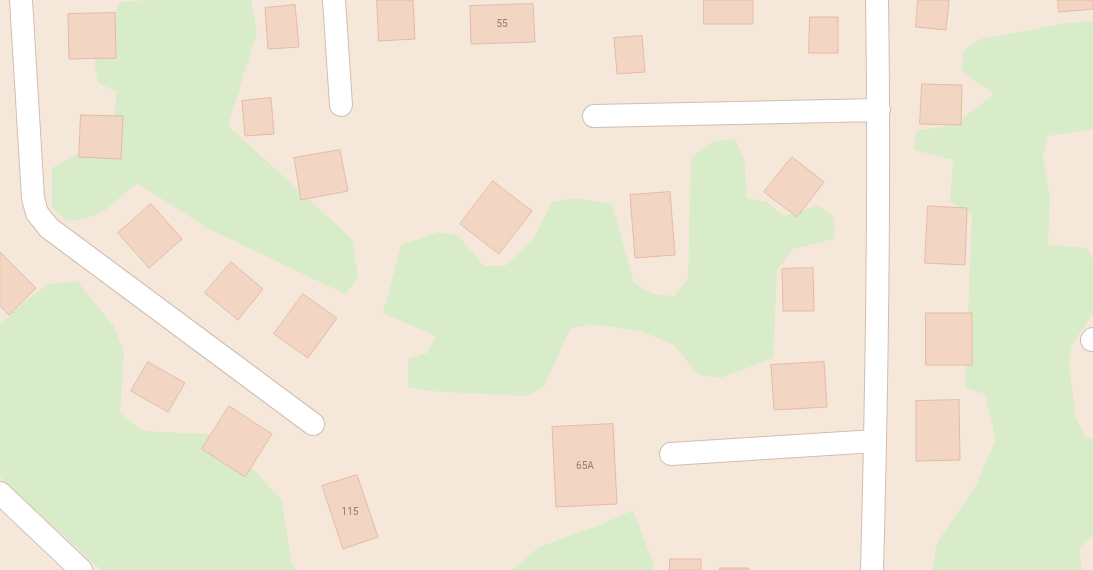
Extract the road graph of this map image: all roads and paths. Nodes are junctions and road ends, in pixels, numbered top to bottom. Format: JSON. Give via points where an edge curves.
{"nodes":[{"id":1,"x":21,"y":0,"type":"edge"},
{"id":2,"x":334,"y":0,"type":"edge"},
{"id":3,"x":877,"y":0,"type":"edge"},
{"id":4,"x":341,"y":105,"type":"dead end"},
{"id":5,"x":878,"y":110,"type":"junction"},
{"id":6,"x":594,"y":116,"type":"dead end"},
{"id":7,"x":313,"y":424,"type":"dead end"},
{"id":8,"x":875,"y":441,"type":"junction"},
{"id":9,"x":671,"y":454,"type":"dead end"},
{"id":10,"x":0,"y":493,"type":"edge"},
{"id":11,"x":81,"y":570,"type":"edge"},
{"id":12,"x":872,"y":570,"type":"edge"}],
"edges":[{"from":1,"to":7,"type":"street","via":[[33,198],[37,213],[49,228]]},
{"from":2,"to":4,"type":"street"},
{"from":3,"to":5,"type":"street"},
{"from":5,"to":6,"type":"street"},
{"from":5,"to":8,"type":"street"},
{"from":8,"to":9,"type":"street"},
{"from":8,"to":12,"type":"street"},
{"from":10,"to":11,"type":"street"}]}
